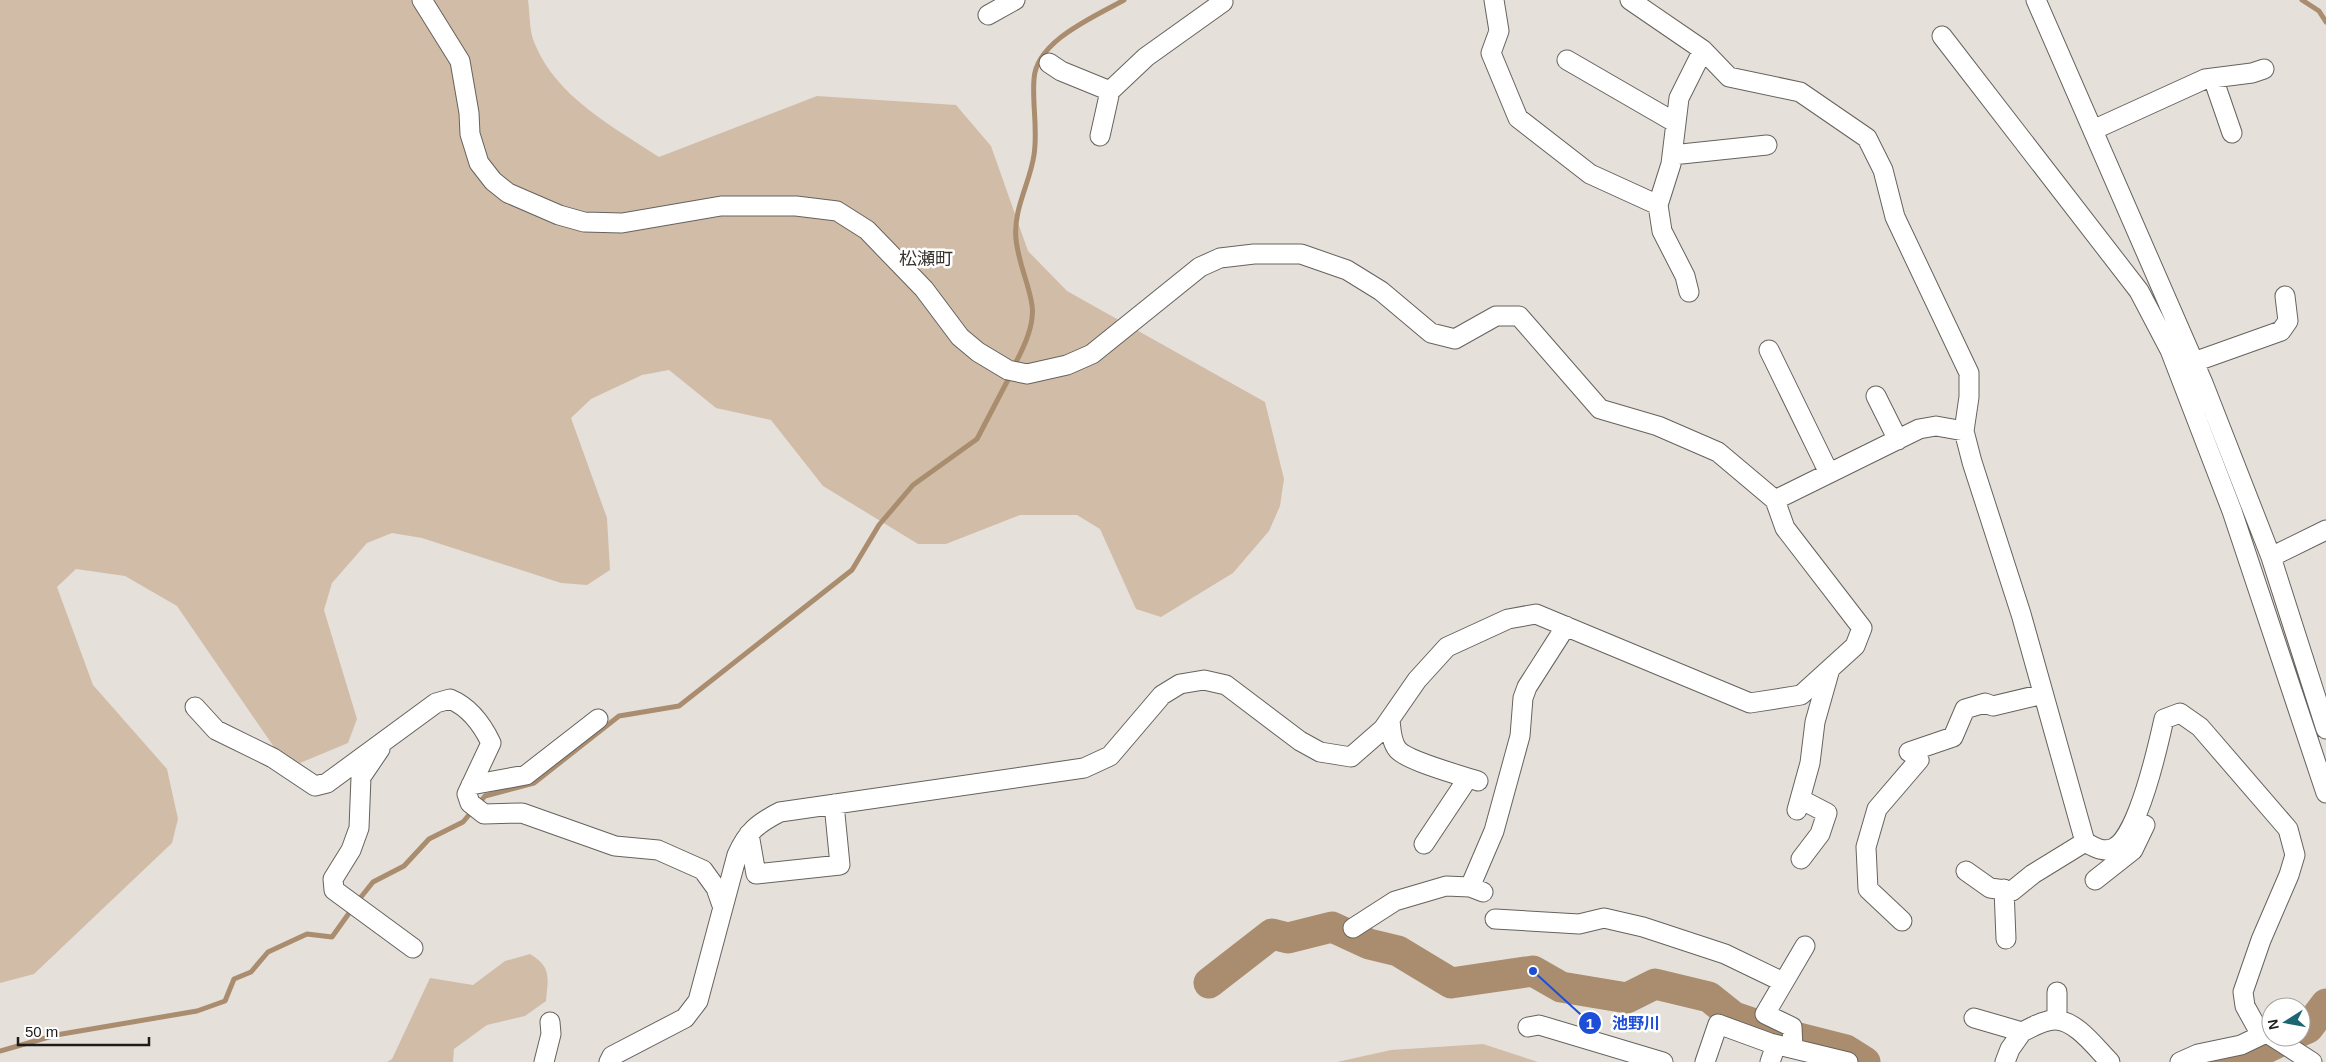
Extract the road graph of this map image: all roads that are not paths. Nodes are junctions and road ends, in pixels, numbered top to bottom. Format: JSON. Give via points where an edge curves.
{"nodes":[{"id":1,"x":422,"y":0,"type":"edge"},
{"id":2,"x":1015,"y":0,"type":"edge"},
{"id":3,"x":1222,"y":0,"type":"edge"},
{"id":4,"x":1494,"y":0,"type":"edge"},
{"id":5,"x":1630,"y":0,"type":"edge"},
{"id":6,"x":2036,"y":0,"type":"edge"},
{"id":7,"x":988,"y":15,"type":"dead end"},
{"id":8,"x":1942,"y":36,"type":"dead end"},
{"id":9,"x":1703,"y":50,"type":"junction"},
{"id":10,"x":1567,"y":60,"type":"dead end"},
{"id":11,"x":1049,"y":63,"type":"dead end"},
{"id":12,"x":2264,"y":69,"type":"dead end"},
{"id":13,"x":2213,"y":78,"type":"junction"},
{"id":14,"x":1110,"y":91,"type":"junction"},
{"id":15,"x":1676,"y":122,"type":"junction"},
{"id":16,"x":2093,"y":130,"type":"junction"},
{"id":17,"x":2232,"y":133,"type":"dead end"},
{"id":18,"x":1100,"y":136,"type":"dead end"},
{"id":19,"x":1767,"y":145,"type":"dead end"},
{"id":20,"x":1672,"y":155,"type":"junction"},
{"id":21,"x":1658,"y":205,"type":"junction"},
{"id":22,"x":1689,"y":292,"type":"dead end"},
{"id":23,"x":2284,"y":296,"type":"dead end"},
{"id":24,"x":1769,"y":350,"type":"dead end"},
{"id":25,"x":2194,"y":362,"type":"junction"},
{"id":26,"x":1876,"y":396,"type":"dead end"},
{"id":27,"x":1964,"y":431,"type":"junction"},
{"id":28,"x":1898,"y":440,"type":"junction"},
{"id":29,"x":1830,"y":473,"type":"junction"},
{"id":30,"x":1775,"y":500,"type":"junction"},
{"id":31,"x":2326,"y":530,"type":"edge"},
{"id":32,"x":2271,"y":557,"type":"junction"},
{"id":33,"x":1566,"y":626,"type":"junction"},
{"id":34,"x":1831,"y":668,"type":"junction"},
{"id":35,"x":2043,"y":694,"type":"junction"},
{"id":36,"x":195,"y":708,"type":"dead end"},
{"id":37,"x":598,"y":719,"type":"dead end"},
{"id":38,"x":1390,"y":720,"type":"junction"},
{"id":39,"x":2326,"y":729,"type":"edge"},
{"id":40,"x":390,"y":736,"type":"junction"},
{"id":41,"x":2144,"y":793,"type":"junction"},
{"id":42,"x":2326,"y":793,"type":"edge"},
{"id":43,"x":475,"y":801,"type":"junction"},
{"id":44,"x":834,"y":804,"type":"junction"},
{"id":45,"x":749,"y":834,"type":"junction"},
{"id":46,"x":2085,"y":842,"type":"junction"},
{"id":47,"x":1424,"y":844,"type":"dead end"},
{"id":48,"x":1800,"y":859,"type":"dead end"},
{"id":49,"x":1966,"y":871,"type":"dead end"},
{"id":50,"x":2095,"y":880,"type":"dead end"},
{"id":51,"x":2004,"y":889,"type":"junction"},
{"id":52,"x":723,"y":908,"type":"junction"},
{"id":53,"x":1495,"y":919,"type":"dead end"},
{"id":54,"x":1902,"y":921,"type":"dead end"},
{"id":55,"x":1353,"y":928,"type":"dead end"},
{"id":56,"x":2006,"y":939,"type":"dead end"},
{"id":57,"x":1805,"y":946,"type":"dead end"},
{"id":58,"x":413,"y":948,"type":"dead end"},
{"id":59,"x":1783,"y":982,"type":"junction"},
{"id":60,"x":2058,"y":992,"type":"dead end"},
{"id":61,"x":1974,"y":1018,"type":"dead end"},
{"id":62,"x":2056,"y":1020,"type":"junction"},
{"id":63,"x":550,"y":1022,"type":"dead end"},
{"id":64,"x":1528,"y":1026,"type":"dead end"},
{"id":65,"x":2261,"y":1029,"type":"edge"},
{"id":66,"x":2022,"y":1032,"type":"junction"},
{"id":67,"x":2261,"y":1041,"type":"edge"},
{"id":68,"x":2288,"y":1047,"type":"edge"},
{"id":69,"x":1780,"y":1052,"type":"edge"},
{"id":70,"x":544,"y":1062,"type":"edge"},
{"id":71,"x":609,"y":1062,"type":"edge"},
{"id":72,"x":1663,"y":1062,"type":"edge"},
{"id":73,"x":1705,"y":1062,"type":"edge"},
{"id":74,"x":1848,"y":1062,"type":"edge"},
{"id":75,"x":2005,"y":1062,"type":"edge"},
{"id":76,"x":2110,"y":1062,"type":"edge"},
{"id":77,"x":2180,"y":1062,"type":"edge"},
{"id":78,"x":2312,"y":1062,"type":"edge"}],
"edges":[{"from":1,"to":30,"type":"street","via":[[460,61],[470,134],[479,162],[492,182],[508,193],[559,215],[584,222],[622,223],[721,206],[796,206],[837,211],[867,230],[924,290],[960,338],[1008,370],[1027,374],[1067,365],[1092,354],[1200,267],[1213,261],[1254,254],[1301,254],[1347,270],[1381,290],[1431,333],[1455,339],[1496,316],[1519,316],[1600,409],[1658,426],[1718,452]]},
{"from":2,"to":7,"type":"street"},
{"from":3,"to":14,"type":"street","via":[[1146,56]]},
{"from":4,"to":21,"type":"street","via":[[1498,31],[1491,53],[1518,118],[1590,174]]},
{"from":5,"to":9,"type":"street"},
{"from":6,"to":16,"type":"street"},
{"from":8,"to":42,"type":"street","via":[[2139,291],[2170,350],[2232,511]]},
{"from":9,"to":15,"type":"street","via":[[1679,98]]},
{"from":9,"to":27,"type":"street","via":[[1729,77],[1800,92],[1867,138],[1883,170],[1894,217],[1969,373],[1970,397]]},
{"from":10,"to":15,"type":"street"},
{"from":11,"to":14,"type":"street"},
{"from":12,"to":13,"type":"street"},
{"from":13,"to":16,"type":"street"},
{"from":13,"to":17,"type":"street"},
{"from":14,"to":18,"type":"street"},
{"from":15,"to":20,"type":"street"},
{"from":16,"to":25,"type":"street"},
{"from":19,"to":20,"type":"street"},
{"from":20,"to":21,"type":"street"},
{"from":21,"to":22,"type":"street","via":[[1662,231]]},
{"from":23,"to":25,"type":"street","via":[[2288,321],[2281,331]]},
{"from":24,"to":29,"type":"street"},
{"from":25,"to":32,"type":"street"},
{"from":26,"to":28,"type":"street"},
{"from":27,"to":28,"type":"street","via":[[1936,426],[1920,429]]},
{"from":27,"to":35,"type":"street"},
{"from":28,"to":29,"type":"street"},
{"from":29,"to":30,"type":"street"},
{"from":30,"to":34,"type":"street","via":[[1785,528],[1862,628],[1855,646]]},
{"from":31,"to":32,"type":"street"},
{"from":32,"to":39,"type":"street"},
{"from":33,"to":34,"type":"street","via":[[1750,703],[1801,695]]},
{"from":33,"to":38,"type":"street","via":[[1536,614],[1508,620],[1447,647],[1417,680]]},
{"from":33,"to":55,"type":"street","via":[[1523,698],[1520,736],[1476,889],[1446,886],[1395,901]]},
{"from":34,"to":48,"type":"street","via":[[1815,722],[1810,763],[1798,804],[1827,813],[1820,834]]},
{"from":35,"to":46,"type":"street"},
{"from":35,"to":54,"type":"street","via":[[1993,706],[1985,703],[1965,710],[1953,737],[1919,745],[1919,760],[1877,809],[1866,847],[1868,889]]},
{"from":36,"to":40,"type":"street","via":[[216,730],[273,758],[315,786],[327,783]]},
{"from":37,"to":43,"type":"street","via":[[526,775]]},
{"from":38,"to":44,"type":"street","via":[[1351,757],[1320,752],[1300,741],[1226,685],[1204,680],[1180,684],[1162,695],[1110,756],[1084,768]]},
{"from":38,"to":47,"type":"street","via":[[1393,740],[1399,751],[1473,780]]},
{"from":40,"to":43,"type":"street","via":[[436,703],[450,698],[464,705],[491,743]]},
{"from":40,"to":58,"type":"street","via":[[361,777],[359,828],[351,850],[333,879],[334,890]]},
{"from":41,"to":46,"type":"street","via":[[2126,837],[2113,848],[2099,850]]},
{"from":41,"to":50,"type":"street","via":[[2152,797],[2145,824],[2133,850]]},
{"from":41,"to":65,"type":"street","via":[[2164,719],[2180,713],[2200,727],[2288,829],[2295,855],[2243,992],[2245,1006]]},
{"from":43,"to":52,"type":"street","via":[[522,813],[616,846],[658,850],[703,870],[716,888]]},
{"from":44,"to":45,"type":"street","via":[[780,812],[758,823]]},
{"from":44,"to":45,"type":"street","via":[[840,865],[756,874]]},
{"from":45,"to":52,"type":"street","via":[[737,855]]},
{"from":46,"to":51,"type":"street","via":[[2032,874],[2012,891]]},
{"from":49,"to":51,"type":"street","via":[[1990,888]]},
{"from":51,"to":56,"type":"street"},
{"from":52,"to":71,"type":"street","via":[[698,1001],[685,1018],[612,1056]]},
{"from":53,"to":59,"type":"street","via":[[1580,924],[1604,918],[1726,954]]},
{"from":57,"to":59,"type":"street"},
{"from":59,"to":69,"type":"street","via":[[1765,1014],[1792,1027]]},
{"from":60,"to":62,"type":"street"},
{"from":61,"to":66,"type":"street"},
{"from":62,"to":66,"type":"street"},
{"from":62,"to":76,"type":"street","via":[[2072,1025]]},
{"from":63,"to":70,"type":"street"},
{"from":64,"to":72,"type":"street","via":[[1539,1025]]},
{"from":66,"to":75,"type":"street"},
{"from":67,"to":77,"type":"street","via":[[2198,1054]]},
{"from":68,"to":78,"type":"street"},
{"from":69,"to":73,"type":"street","via":[[1718,1024]]},
{"from":69,"to":74,"type":"street"}]}
